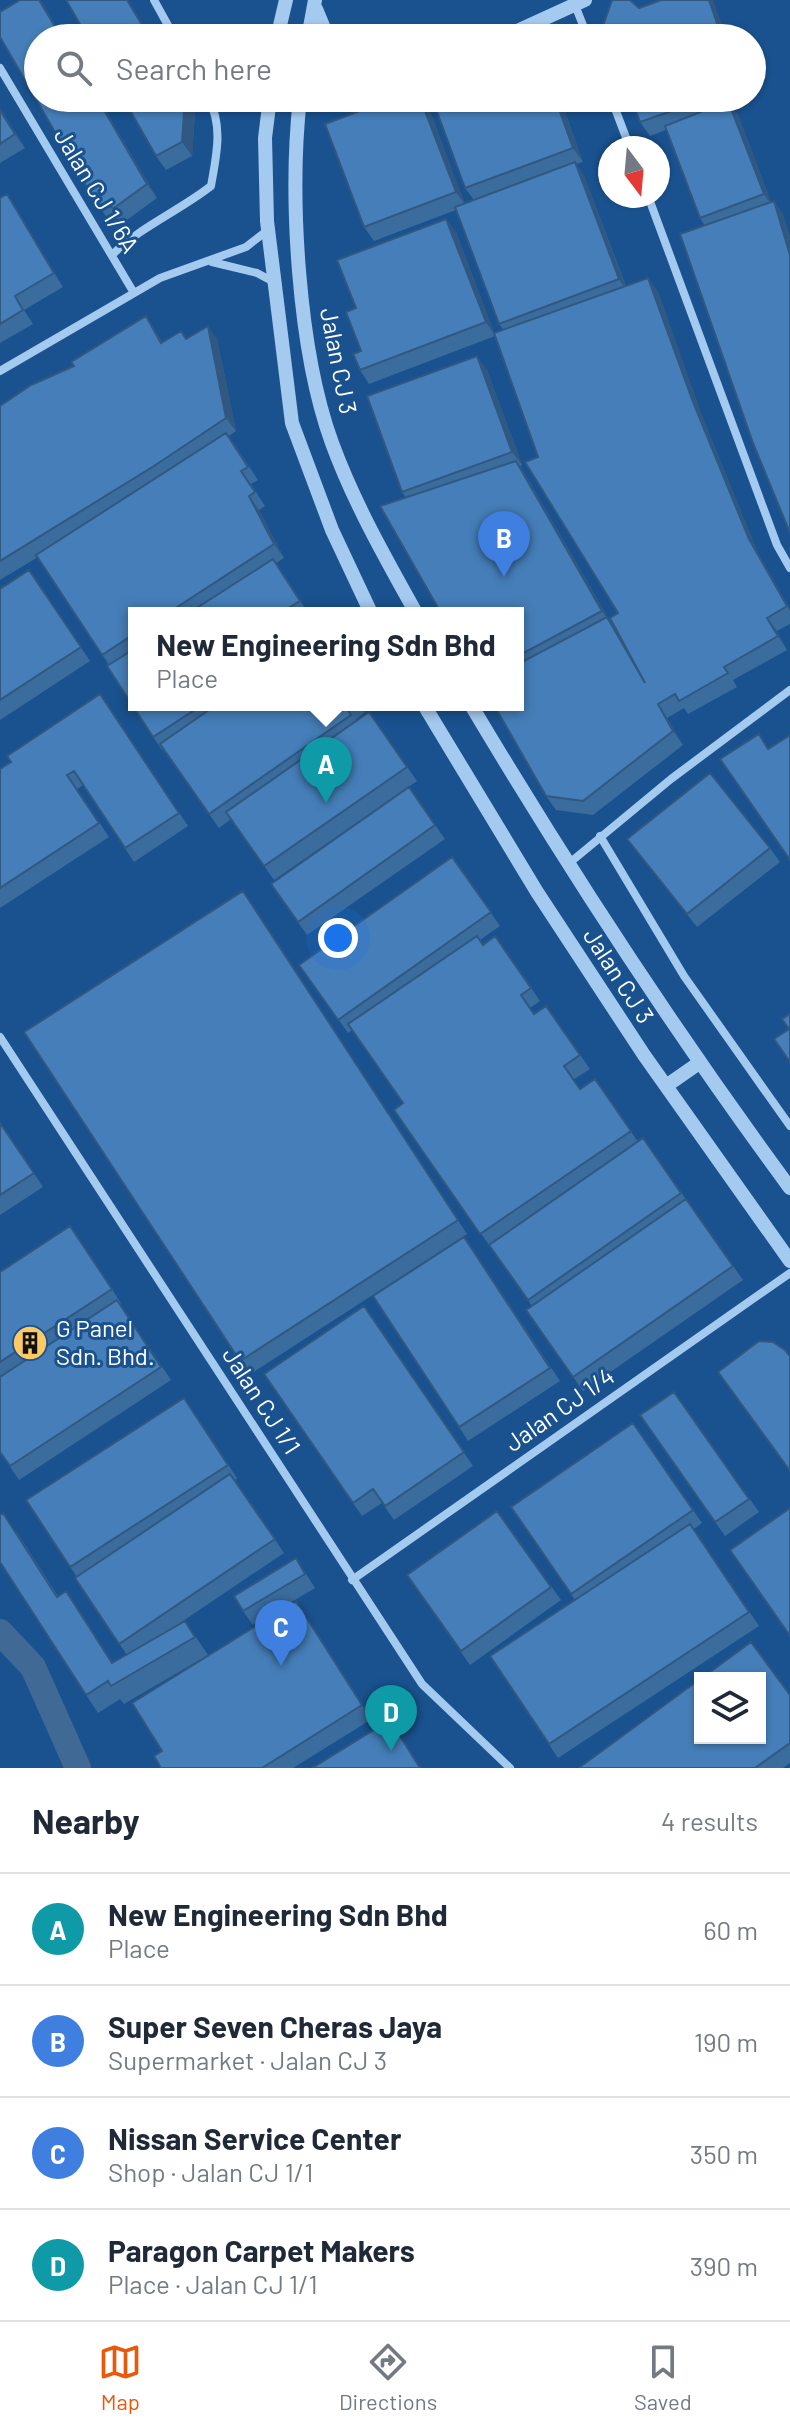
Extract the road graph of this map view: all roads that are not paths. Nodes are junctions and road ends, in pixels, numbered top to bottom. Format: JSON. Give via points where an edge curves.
{"nodes":[{"id":1,"x":154,"y":0,"type":"edge"},
{"id":2,"x":286,"y":0,"type":"edge"},
{"id":3,"x":315,"y":2,"type":"edge"},
{"id":4,"x":580,"y":2,"type":"edge"},
{"id":5,"x":167,"y":24,"type":"edge"},
{"id":6,"x":280,"y":24,"type":"edge"},
{"id":7,"x":289,"y":24,"type":"edge"},
{"id":8,"x":311,"y":24,"type":"edge"},
{"id":9,"x":323,"y":24,"type":"edge"},
{"id":10,"x":532,"y":24,"type":"edge"},
{"id":11,"x":585,"y":24,"type":"edge"},
{"id":12,"x":0,"y":68,"type":"edge"},
{"id":13,"x":24,"y":108,"type":"edge"},
{"id":14,"x":26,"y":112,"type":"edge"},
{"id":15,"x":215,"y":112,"type":"edge"},
{"id":16,"x":268,"y":112,"type":"edge"},
{"id":17,"x":300,"y":112,"type":"edge"},
{"id":18,"x":616,"y":112,"type":"edge"},
{"id":19,"x":625,"y":136,"type":"edge"},
{"id":20,"x":652,"y":208,"type":"edge"},
{"id":21,"x":268,"y":230,"type":"junction"},
{"id":22,"x":112,"y":255,"type":"junction"},
{"id":23,"x":212,"y":261,"type":"junction"},
{"id":24,"x":272,"y":281,"type":"junction"},
{"id":25,"x":134,"y":293,"type":"junction"},
{"id":26,"x":0,"y":371,"type":"edge"},
{"id":27,"x":790,"y":568,"type":"edge"},
{"id":28,"x":368,"y":607,"type":"edge"},
{"id":29,"x":413,"y":607,"type":"edge"},
{"id":30,"x":790,"y":690,"type":"edge"},
{"id":31,"x":428,"y":711,"type":"edge"},
{"id":32,"x":475,"y":711,"type":"edge"},
{"id":33,"x":600,"y":836,"type":"junction"},
{"id":34,"x":567,"y":865,"type":"junction"},
{"id":35,"x":0,"y":1037,"type":"edge"},
{"id":36,"x":699,"y":1063,"type":"junction"},
{"id":37,"x":666,"y":1086,"type":"junction"},
{"id":38,"x":790,"y":1126,"type":"edge"},
{"id":39,"x":790,"y":1188,"type":"edge"},
{"id":40,"x":790,"y":1261,"type":"edge"},
{"id":41,"x":790,"y":1273,"type":"edge"},
{"id":42,"x":352,"y":1580,"type":"junction"},
{"id":43,"x":510,"y":1768,"type":"edge"}],
"edges":[{"from":1,"to":5,"type":"street"},
{"from":2,"to":6,"type":"street"},
{"from":2,"to":7,"type":"street"},
{"from":3,"to":8,"type":"street"},
{"from":3,"to":9,"type":"street"},
{"from":4,"to":10,"type":"street"},
{"from":4,"to":11,"type":"street"},
{"from":12,"to":13,"type":"street","name":"Jalan CJ 1/6A"},
{"from":14,"to":22,"type":"street","name":"Jalan CJ 1/6A"},
{"from":15,"to":22,"type":"street","via":[[219,144],[211,186]]},
{"from":16,"to":21,"type":"street"},
{"from":17,"to":29,"type":"street","name":"Jalan CJ 3","via":[[295,204],[308,340],[324,412],[362,517]]},
{"from":18,"to":19,"type":"street"},
{"from":20,"to":27,"type":"street"},
{"from":21,"to":23,"type":"street","via":[[246,247]]},
{"from":21,"to":24,"type":"street"},
{"from":22,"to":25,"type":"street","name":"Jalan CJ 1/6A"},
{"from":23,"to":24,"type":"street"},
{"from":23,"to":25,"type":"street","via":[[160,278]]},
{"from":24,"to":28,"type":"street","via":[[292,423]]},
{"from":25,"to":26,"type":"street"},
{"from":30,"to":33,"type":"street"},
{"from":31,"to":37,"type":"street","name":"Jalan CJ 3","via":[[537,892]]},
{"from":32,"to":34,"type":"street","name":"Jalan CJ 3"},
{"from":33,"to":34,"type":"street"},
{"from":33,"to":38,"type":"street","via":[[684,976]]},
{"from":34,"to":36,"type":"street","name":"Jalan CJ 3"},
{"from":35,"to":42,"type":"street","name":"Jalan CJ 1/1"},
{"from":36,"to":37,"type":"street"},
{"from":36,"to":39,"type":"street","name":"Jalan CJ 3"},
{"from":37,"to":40,"type":"street","name":"Jalan CJ 3"},
{"from":41,"to":42,"type":"street","name":"Jalan CJ 1/4"},
{"from":42,"to":43,"type":"street","name":"Jalan CJ 1/1","via":[[433,1697]]}]}
